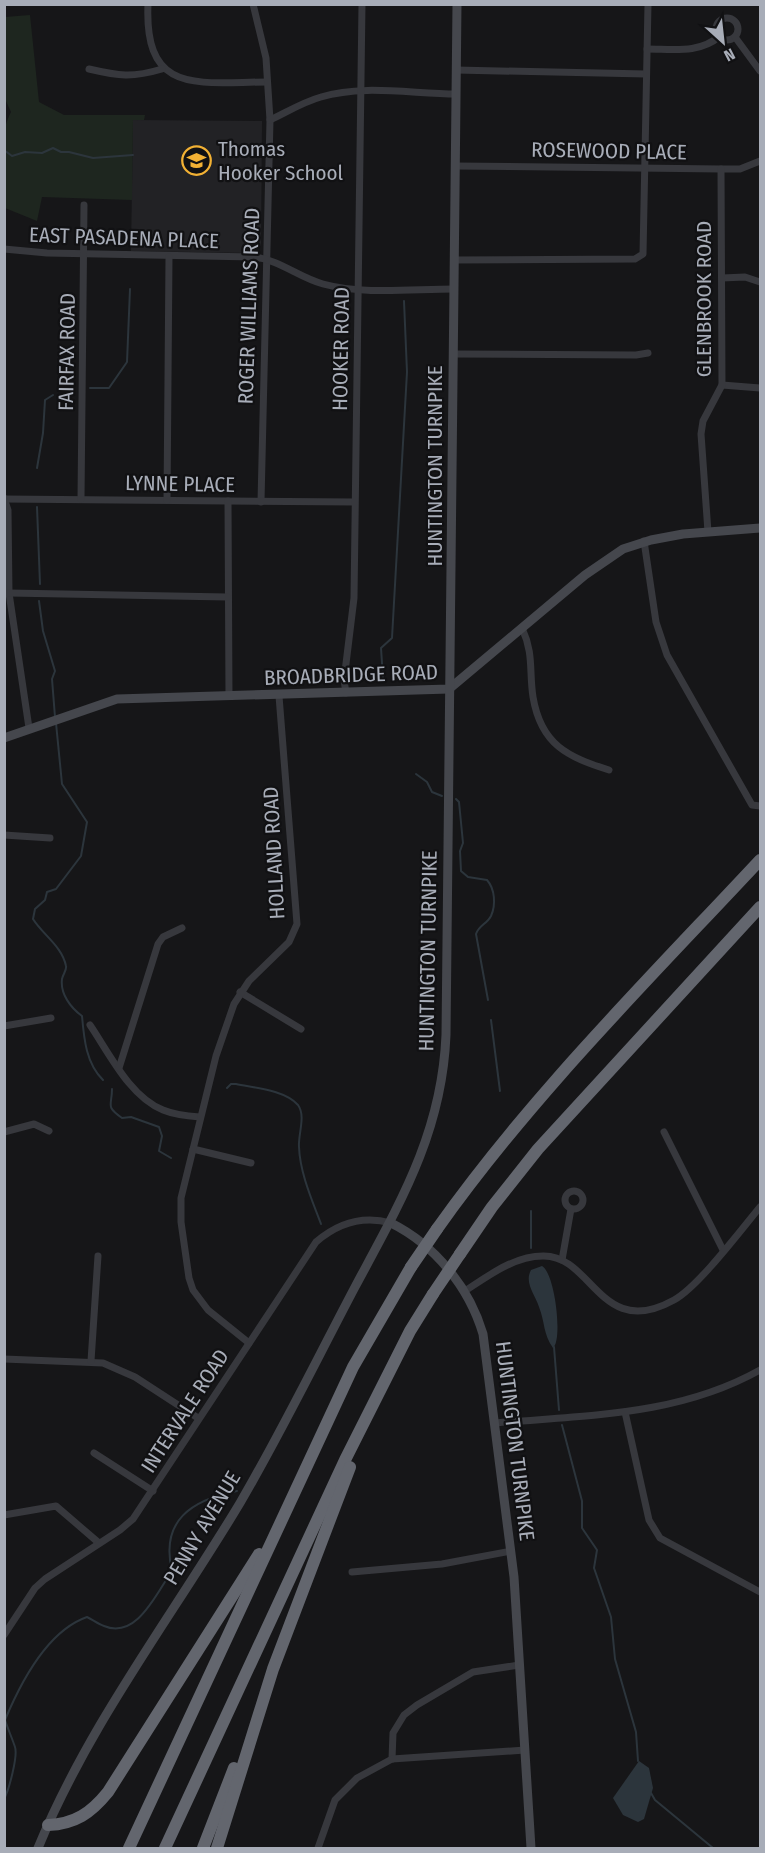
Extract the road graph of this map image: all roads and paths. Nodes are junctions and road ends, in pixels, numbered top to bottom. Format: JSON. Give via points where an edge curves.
{"nodes":[{"id":1,"x":147,"y":4,"type":"edge"},
{"id":2,"x":253,"y":4,"type":"edge"},
{"id":3,"x":362,"y":4,"type":"edge"},
{"id":4,"x":457,"y":4,"type":"edge"},
{"id":5,"x":648,"y":4,"type":"edge"},
{"id":6,"x":720,"y":36,"type":"junction"},
{"id":7,"x":735,"y":37,"type":"junction"},
{"id":8,"x":647,"y":49,"type":"junction"},
{"id":9,"x":89,"y":69,"type":"dead end"},
{"id":10,"x":162,"y":69,"type":"junction"},
{"id":11,"x":456,"y":70,"type":"junction"},
{"id":12,"x":760,"y":71,"type":"edge"},
{"id":13,"x":646,"y":75,"type":"junction"},
{"id":14,"x":267,"y":82,"type":"junction"},
{"id":15,"x":360,"y":91,"type":"junction"},
{"id":16,"x":456,"y":94,"type":"junction"},
{"id":17,"x":270,"y":120,"type":"junction"},
{"id":18,"x":760,"y":161,"type":"edge"},
{"id":19,"x":455,"y":165,"type":"junction"},
{"id":20,"x":645,"y":168,"type":"junction"},
{"id":21,"x":721,"y":170,"type":"junction"},
{"id":22,"x":84,"y":205,"type":"dead end"},
{"id":23,"x":4,"y":249,"type":"edge"},
{"id":24,"x":85,"y":255,"type":"junction"},
{"id":25,"x":169,"y":257,"type":"junction"},
{"id":26,"x":267,"y":259,"type":"junction"},
{"id":27,"x":454,"y":260,"type":"junction"},
{"id":28,"x":722,"y":278,"type":"junction"},
{"id":29,"x":760,"y":282,"type":"edge"},
{"id":30,"x":358,"y":289,"type":"junction"},
{"id":31,"x":454,"y":289,"type":"junction"},
{"id":32,"x":648,"y":353,"type":"dead end"},
{"id":33,"x":453,"y":354,"type":"junction"},
{"id":34,"x":722,"y":385,"type":"junction"},
{"id":35,"x":760,"y":388,"type":"edge"},
{"id":36,"x":5,"y":499,"type":"edge"},
{"id":37,"x":81,"y":499,"type":"junction"},
{"id":38,"x":166,"y":500,"type":"junction"},
{"id":39,"x":228,"y":501,"type":"junction"},
{"id":40,"x":261,"y":502,"type":"junction"},
{"id":41,"x":354,"y":502,"type":"junction"},
{"id":42,"x":760,"y":528,"type":"edge"},
{"id":43,"x":708,"y":532,"type":"junction"},
{"id":44,"x":644,"y":542,"type":"junction"},
{"id":45,"x":9,"y":593,"type":"junction"},
{"id":46,"x":227,"y":597,"type":"junction"},
{"id":47,"x":522,"y":628,"type":"junction"},
{"id":48,"x":449,"y":689,"type":"junction"},
{"id":49,"x":346,"y":693,"type":"junction"},
{"id":50,"x":229,"y":696,"type":"junction"},
{"id":51,"x":279,"y":696,"type":"junction"},
{"id":52,"x":29,"y":728,"type":"junction"},
{"id":53,"x":4,"y":738,"type":"edge"},
{"id":54,"x":609,"y":770,"type":"dead end"},
{"id":55,"x":756,"y":805,"type":"edge"},
{"id":56,"x":4,"y":835,"type":"edge"},
{"id":57,"x":50,"y":838,"type":"dead end"},
{"id":58,"x":760,"y":850,"type":"edge"},
{"id":59,"x":760,"y":860,"type":"edge"},
{"id":60,"x":760,"y":907,"type":"edge"},
{"id":61,"x":706,"y":917,"type":"junction"},
{"id":62,"x":182,"y":928,"type":"dead end"},
{"id":63,"x":240,"y":992,"type":"junction"},
{"id":64,"x":51,"y":1018,"type":"dead end"},
{"id":65,"x":90,"y":1025,"type":"dead end"},
{"id":66,"x":4,"y":1026,"type":"edge"},
{"id":67,"x":301,"y":1029,"type":"dead end"},
{"id":68,"x":119,"y":1068,"type":"junction"},
{"id":69,"x":200,"y":1117,"type":"junction"},
{"id":70,"x":50,"y":1131,"type":"dead end"},
{"id":71,"x":4,"y":1132,"type":"edge"},
{"id":72,"x":664,"y":1132,"type":"dead end"},
{"id":73,"x":193,"y":1149,"type":"junction"},
{"id":74,"x":251,"y":1163,"type":"dead end"},
{"id":75,"x":760,"y":1207,"type":"edge"},
{"id":76,"x":570,"y":1209,"type":"dead end"},
{"id":77,"x":391,"y":1223,"type":"junction"},
{"id":78,"x":723,"y":1250,"type":"junction"},
{"id":79,"x":98,"y":1256,"type":"dead end"},
{"id":80,"x":562,"y":1260,"type":"junction"},
{"id":81,"x":465,"y":1290,"type":"junction"},
{"id":82,"x":249,"y":1343,"type":"junction"},
{"id":83,"x":4,"y":1359,"type":"edge"},
{"id":84,"x":91,"y":1361,"type":"junction"},
{"id":85,"x":760,"y":1370,"type":"edge"},
{"id":86,"x":379,"y":1389,"type":"junction"},
{"id":87,"x":625,"y":1412,"type":"junction"},
{"id":88,"x":198,"y":1418,"type":"junction"},
{"id":89,"x":496,"y":1423,"type":"junction"},
{"id":90,"x":94,"y":1453,"type":"dead end"},
{"id":91,"x":153,"y":1491,"type":"junction"},
{"id":92,"x":295,"y":1494,"type":"junction"},
{"id":93,"x":4,"y":1515,"type":"edge"},
{"id":94,"x":99,"y":1543,"type":"junction"},
{"id":95,"x":511,"y":1551,"type":"junction"},
{"id":96,"x":352,"y":1572,"type":"dead end"},
{"id":97,"x":760,"y":1592,"type":"edge"},
{"id":98,"x":4,"y":1635,"type":"edge"},
{"id":99,"x":519,"y":1665,"type":"junction"},
{"id":100,"x":273,"y":1669,"type":"junction"},
{"id":101,"x":525,"y":1750,"type":"junction"},
{"id":102,"x":393,"y":1759,"type":"junction"},
{"id":103,"x":48,"y":1825,"type":"junction"},
{"id":104,"x":38,"y":1848,"type":"edge"},
{"id":105,"x":129,"y":1848,"type":"edge"},
{"id":106,"x":165,"y":1848,"type":"edge"},
{"id":107,"x":203,"y":1848,"type":"edge"},
{"id":108,"x":217,"y":1848,"type":"edge"},
{"id":109,"x":318,"y":1848,"type":"edge"},
{"id":110,"x":531,"y":1848,"type":"edge"}],
"edges":[{"from":1,"to":10,"type":"street","via":[[151,47]]},
{"from":2,"to":14,"type":"street","name":"ROGER WILLIAMS ROAD","via":[[265,51]]},
{"from":3,"to":15,"type":"street","name":"HOOKER ROAD"},
{"from":4,"to":11,"type":"main road","name":"HUNTINGTON TURNPIKE"},
{"from":5,"to":8,"type":"street"},
{"from":6,"to":7,"type":"street","via":[[729,40]]},
{"from":6,"to":7,"type":"street","via":[[717,26],[728,18],[738,27]]},
{"from":6,"to":8,"type":"street","via":[[696,50]]},
{"from":7,"to":12,"type":"street"},
{"from":8,"to":13,"type":"street"},
{"from":9,"to":10,"type":"street","via":[[123,77]]},
{"from":10,"to":14,"type":"street","via":[[193,81]]},
{"from":11,"to":13,"type":"street"},
{"from":11,"to":16,"type":"main road","name":"HUNTINGTON TURNPIKE"},
{"from":13,"to":20,"type":"street"},
{"from":14,"to":17,"type":"street","name":"ROGER WILLIAMS ROAD"},
{"from":15,"to":16,"type":"street"},
{"from":15,"to":17,"type":"street","via":[[323,96]]},
{"from":15,"to":30,"type":"street","name":"HOOKER ROAD"},
{"from":16,"to":19,"type":"main road","name":"HUNTINGTON TURNPIKE"},
{"from":17,"to":26,"type":"street","name":"ROGER WILLIAMS ROAD"},
{"from":18,"to":21,"type":"street","name":"ROSEWOOD PLACE","via":[[740,169]]},
{"from":19,"to":20,"type":"street","name":"ROSEWOOD PLACE"},
{"from":19,"to":27,"type":"main road","name":"HUNTINGTON TURNPIKE"},
{"from":20,"to":21,"type":"street","name":"ROSEWOOD PLACE"},
{"from":20,"to":27,"type":"street","via":[[643,254],[635,260]]},
{"from":21,"to":28,"type":"street","name":"GLENBROOK ROAD"},
{"from":22,"to":24,"type":"street","name":"FAIRFAX ROAD"},
{"from":23,"to":24,"type":"street","name":"EAST PASADENA PLACE"},
{"from":24,"to":25,"type":"street","name":"EAST PASADENA PLACE"},
{"from":24,"to":37,"type":"street","name":"FAIRFAX ROAD"},
{"from":25,"to":26,"type":"street","name":"EAST PASADENA PLACE"},
{"from":25,"to":38,"type":"street"},
{"from":26,"to":30,"type":"street","name":"EAST PASADENA PLACE","via":[[322,284]]},
{"from":26,"to":40,"type":"street","name":"ROGER WILLIAMS ROAD"},
{"from":27,"to":31,"type":"main road","name":"HUNTINGTON TURNPIKE"},
{"from":28,"to":29,"type":"street","via":[[745,277]]},
{"from":28,"to":34,"type":"street","name":"GLENBROOK ROAD"},
{"from":30,"to":31,"type":"street","name":"EAST PASADENA PLACE"},
{"from":30,"to":41,"type":"street","name":"HOOKER ROAD"},
{"from":31,"to":33,"type":"main road","name":"HUNTINGTON TURNPIKE"},
{"from":32,"to":33,"type":"street"},
{"from":33,"to":48,"type":"main road","name":"HUNTINGTON TURNPIKE"},
{"from":34,"to":35,"type":"street"},
{"from":34,"to":43,"type":"street","name":"GLENBROOK ROAD","via":[[703,421],[701,434]]},
{"from":36,"to":37,"type":"street","name":"LYNNE PLACE"},
{"from":36,"to":45,"type":"street"},
{"from":37,"to":38,"type":"street","name":"LYNNE PLACE"},
{"from":38,"to":39,"type":"street","name":"LYNNE PLACE"},
{"from":39,"to":40,"type":"street","name":"LYNNE PLACE"},
{"from":39,"to":46,"type":"street"},
{"from":40,"to":41,"type":"street","name":"LYNNE PLACE"},
{"from":41,"to":49,"type":"street","name":"HOOKER ROAD","via":[[354,598],[344,680]]},
{"from":42,"to":43,"type":"main road","name":"BROADBRIDGE ROAD"},
{"from":43,"to":44,"type":"main road","name":"BROADBRIDGE ROAD"},
{"from":44,"to":47,"type":"main road","name":"BROADBRIDGE ROAD","via":[[601,563]]},
{"from":44,"to":55,"type":"street","via":[[656,622],[667,655]]},
{"from":45,"to":46,"type":"street"},
{"from":45,"to":52,"type":"street"},
{"from":46,"to":50,"type":"street"},
{"from":47,"to":48,"type":"main road","name":"BROADBRIDGE ROAD"},
{"from":47,"to":54,"type":"street","via":[[532,663],[533,698],[548,735],[567,755]]},
{"from":48,"to":49,"type":"main road","name":"BROADBRIDGE ROAD"},
{"from":48,"to":77,"type":"main road","name":"HUNTINGTON TURNPIKE","via":[[443,1069],[428,1137]]},
{"from":49,"to":51,"type":"main road","name":"BROADBRIDGE ROAD"},
{"from":50,"to":51,"type":"main road","name":"BROADBRIDGE ROAD"},
{"from":50,"to":52,"type":"main road","name":"BROADBRIDGE ROAD","via":[[117,699]]},
{"from":51,"to":63,"type":"street","name":"HOLLAND ROAD","via":[[297,924],[289,942]]},
{"from":52,"to":53,"type":"main road","name":"BROADBRIDGE ROAD"},
{"from":56,"to":57,"type":"street"},
{"from":58,"to":61,"type":"highway"},
{"from":59,"to":61,"type":"highway"},
{"from":60,"to":86,"type":"highway","bridge":true,"via":[[538,1149],[492,1207],[433,1294]]},
{"from":61,"to":92,"type":"highway","bridge":true,"via":[[535,1104],[436,1229],[353,1367]]},
{"from":62,"to":68,"type":"street","via":[[163,937],[158,944]]},
{"from":63,"to":67,"type":"street"},
{"from":63,"to":69,"type":"street","name":"HOLLAND ROAD","via":[[216,1056]]},
{"from":64,"to":66,"type":"street"},
{"from":65,"to":68,"type":"street"},
{"from":68,"to":69,"type":"street","via":[[136,1089],[161,1109]]},
{"from":69,"to":73,"type":"street","name":"HOLLAND ROAD"},
{"from":70,"to":71,"type":"street","via":[[34,1124]]},
{"from":72,"to":78,"type":"street"},
{"from":73,"to":74,"type":"street"},
{"from":73,"to":82,"type":"street","name":"HOLLAND ROAD","via":[[180,1209],[189,1278],[201,1304]]},
{"from":75,"to":78,"type":"street"},
{"from":76,"to":80,"type":"street"},
{"from":77,"to":81,"type":"main road","name":"HUNTINGTON TURNPIKE","via":[[438,1259]]},
{"from":77,"to":82,"type":"street","name":"INTERVALE ROAD","via":[[358,1220],[324,1234],[299,1264]]},
{"from":77,"to":103,"type":"main road","name":"PENNY AVENUE","via":[[241,1502],[118,1693],[61,1794]]},
{"from":78,"to":80,"type":"street","via":[[676,1300],[646,1310],[617,1306]]},
{"from":79,"to":84,"type":"street"},
{"from":80,"to":81,"type":"street","via":[[543,1256],[513,1262]]},
{"from":81,"to":89,"type":"main road","name":"HUNTINGTON TURNPIKE","via":[[483,1334]]},
{"from":82,"to":88,"type":"street","name":"INTERVALE ROAD"},
{"from":83,"to":84,"type":"street"},
{"from":84,"to":88,"type":"street","via":[[135,1377]]},
{"from":85,"to":87,"type":"street","via":[[726,1389],[698,1398],[663,1408]]},
{"from":86,"to":100,"type":"highway"},
{"from":86,"to":106,"type":"highway"},
{"from":87,"to":89,"type":"street"},
{"from":87,"to":97,"type":"street","via":[[649,1520],[660,1538]]},
{"from":88,"to":91,"type":"street","name":"INTERVALE ROAD"},
{"from":89,"to":95,"type":"main road","name":"HUNTINGTON TURNPIKE"},
{"from":90,"to":91,"type":"street"},
{"from":91,"to":94,"type":"street","name":"INTERVALE ROAD","via":[[127,1525]]},
{"from":92,"to":103,"type":"highway","via":[[108,1792],[78,1819]]},
{"from":92,"to":105,"type":"highway"},
{"from":93,"to":94,"type":"street","via":[[56,1506]]},
{"from":94,"to":98,"type":"street","name":"INTERVALE ROAD","via":[[45,1579]]},
{"from":95,"to":96,"type":"street","via":[[442,1564]]},
{"from":95,"to":99,"type":"main road","name":"HUNTINGTON TURNPIKE"},
{"from":99,"to":101,"type":"main road","name":"HUNTINGTON TURNPIKE"},
{"from":99,"to":102,"type":"street","via":[[473,1672],[417,1705],[404,1715],[393,1733]]},
{"from":100,"to":107,"type":"highway"},
{"from":100,"to":108,"type":"highway"},
{"from":101,"to":102,"type":"street"},
{"from":101,"to":110,"type":"main road","name":"HUNTINGTON TURNPIKE"},
{"from":102,"to":109,"type":"street","via":[[357,1778],[335,1800]]},
{"from":103,"to":104,"type":"main road","name":"PENNY AVENUE"}]}
